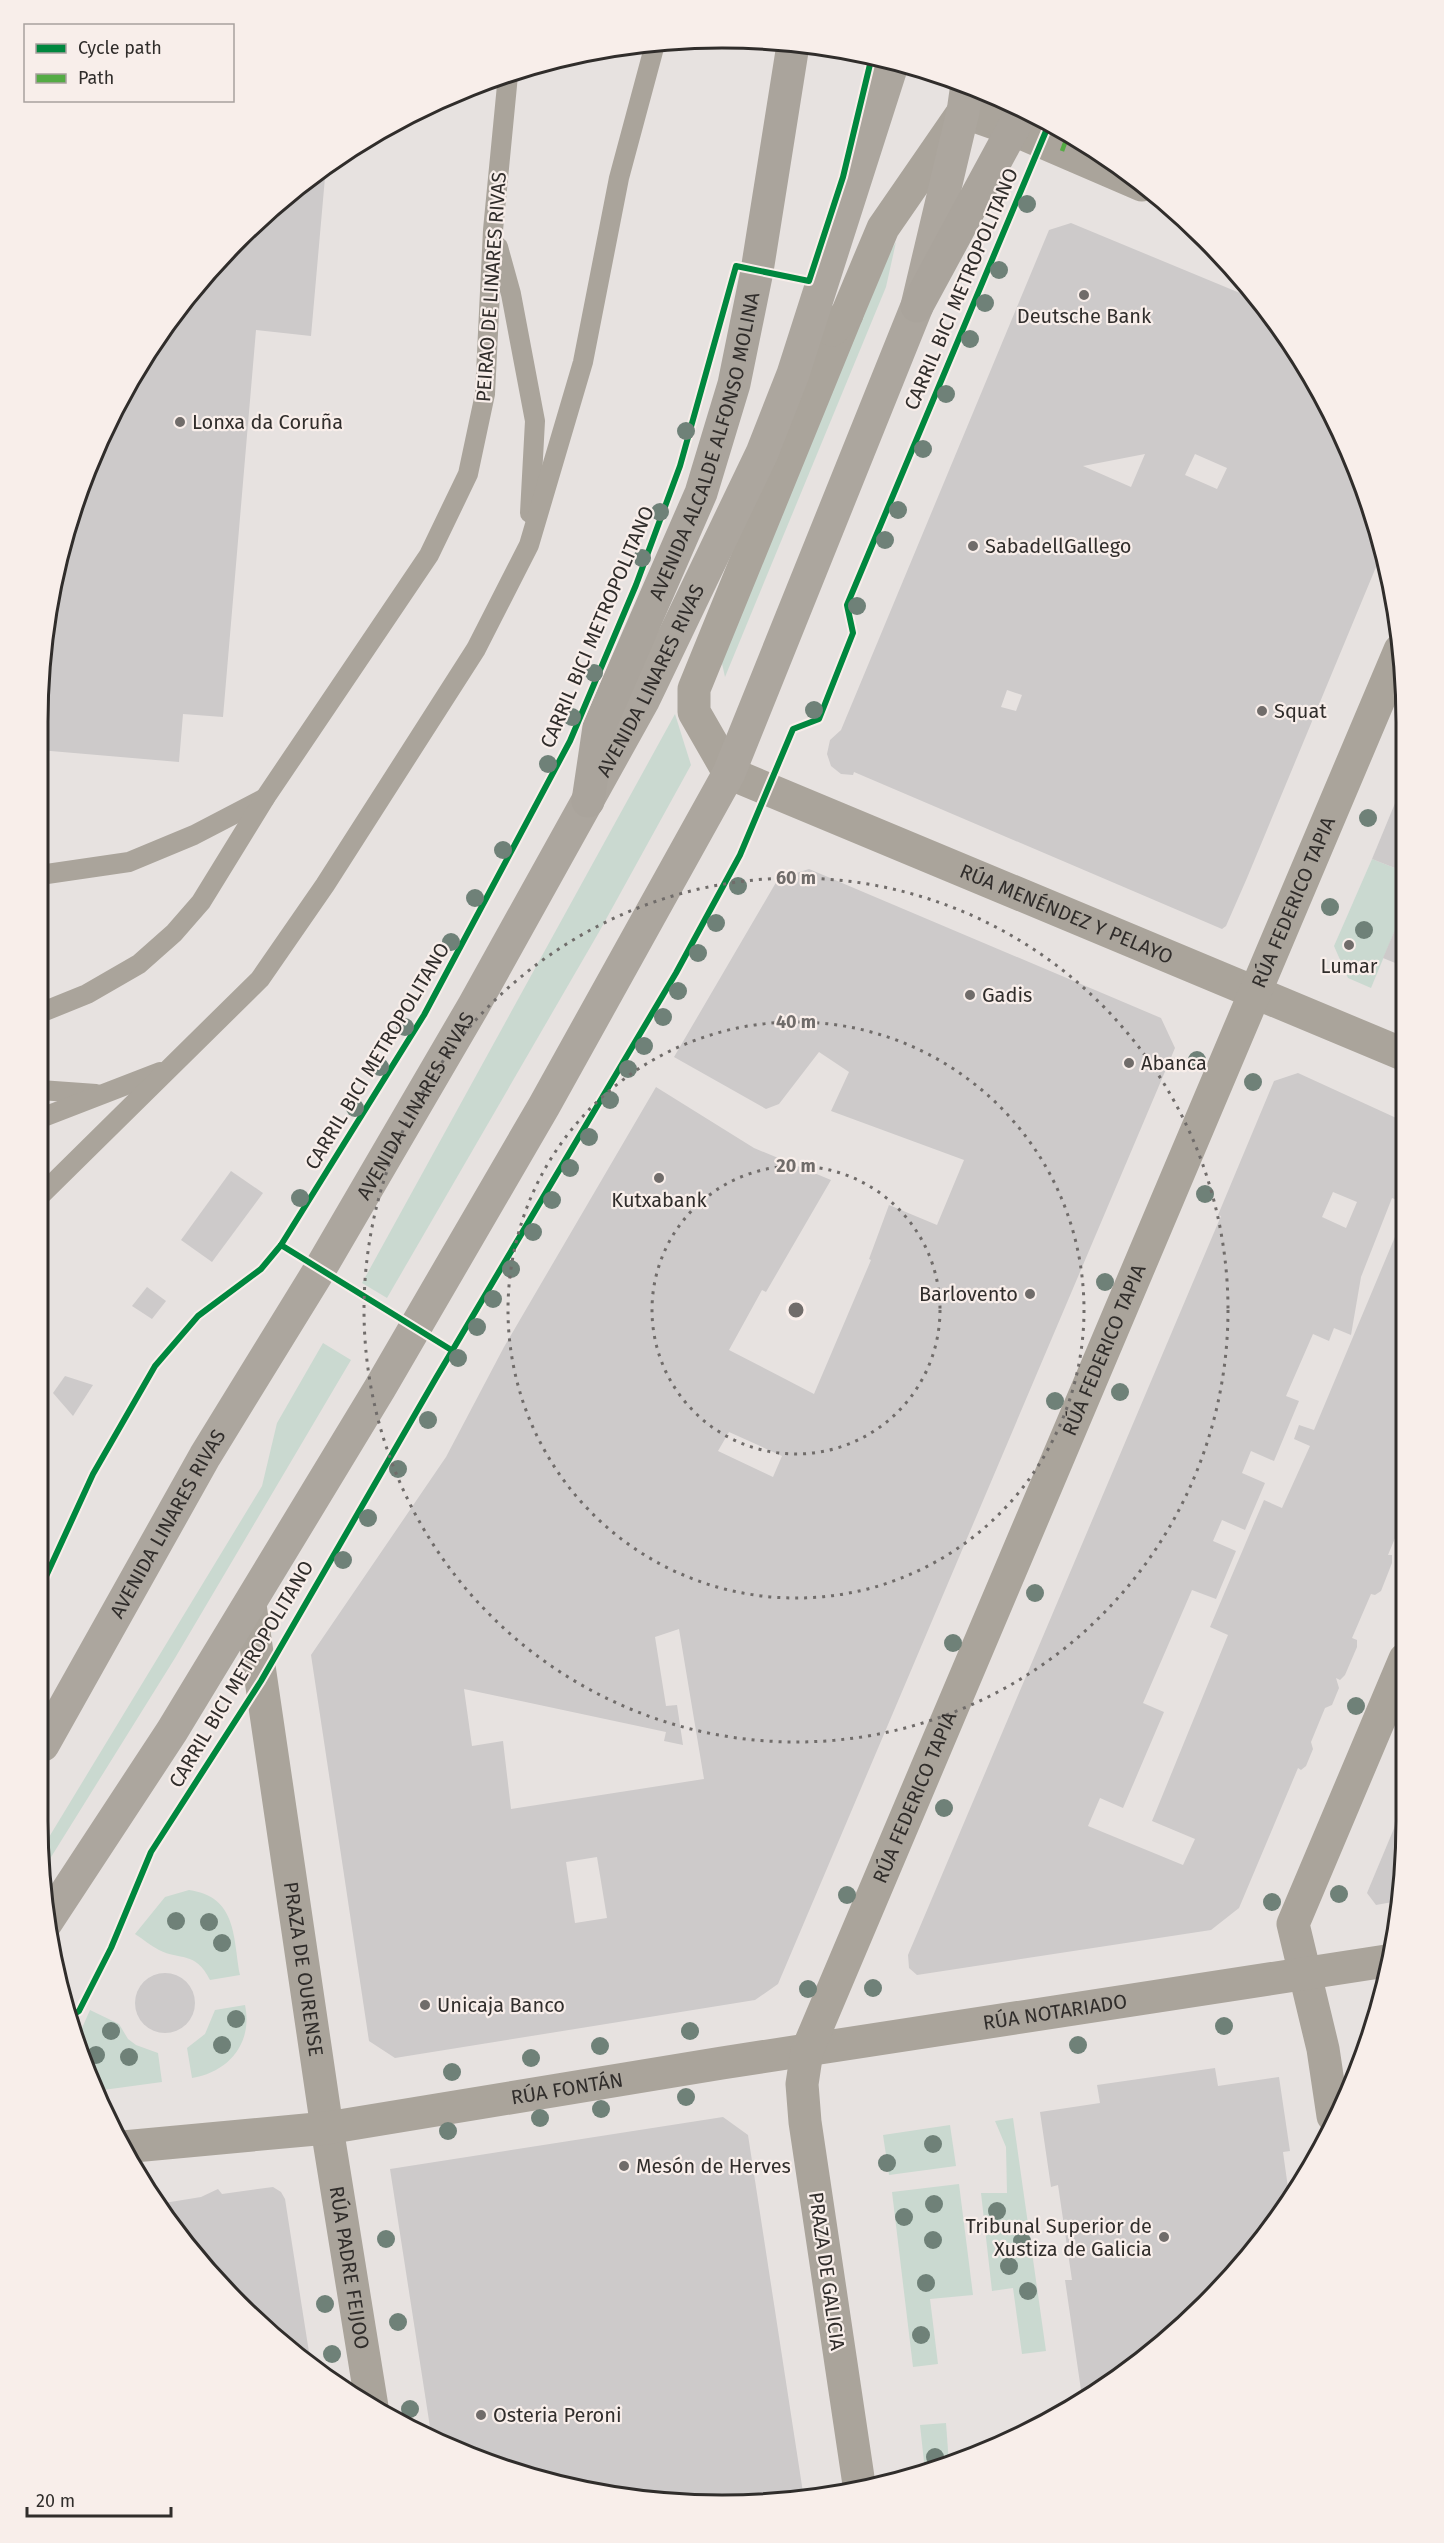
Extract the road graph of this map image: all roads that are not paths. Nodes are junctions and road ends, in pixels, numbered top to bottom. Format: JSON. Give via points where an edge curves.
{"nodes":[{"id":1,"x":653,"y":52,"type":"edge"},
{"id":2,"x":793,"y":52,"type":"edge"},
{"id":3,"x":891,"y":70,"type":"edge"},
{"id":4,"x":507,"y":83,"type":"edge"},
{"id":5,"x":965,"y":98,"type":"edge"},
{"id":6,"x":1018,"y":120,"type":"edge"},
{"id":7,"x":1087,"y":156,"type":"edge"},
{"id":8,"x":493,"y":230,"type":"junction"},
{"id":9,"x":917,"y":306,"type":"junction"},
{"id":10,"x":847,"y":314,"type":"junction"},
{"id":11,"x":793,"y":374,"type":"junction"},
{"id":12,"x":762,"y":453,"type":"junction"},
{"id":13,"x":529,"y":545,"type":"junction"},
{"id":14,"x":734,"y":584,"type":"junction"},
{"id":15,"x":1394,"y":665,"type":"edge"},
{"id":16,"x":729,"y":773,"type":"junction"},
{"id":17,"x":265,"y":798,"type":"junction"},
{"id":18,"x":588,"y":801,"type":"junction"},
{"id":19,"x":48,"y":874,"type":"edge"},
{"id":20,"x":1255,"y":993,"type":"junction"},
{"id":21,"x":48,"y":1010,"type":"edge"},
{"id":22,"x":1396,"y":1051,"type":"edge"},
{"id":23,"x":168,"y":1069,"type":"junction"},
{"id":24,"x":48,"y":1091,"type":"edge"},
{"id":25,"x":101,"y":1095,"type":"junction"},
{"id":26,"x":48,"y":1115,"type":"edge"},
{"id":27,"x":48,"y":1188,"type":"edge"},
{"id":28,"x":250,"y":1605,"type":"junction"},
{"id":29,"x":1396,"y":1680,"type":"edge"},
{"id":30,"x":48,"y":1736,"type":"edge"},
{"id":31,"x":54,"y":1911,"type":"edge"},
{"id":32,"x":1381,"y":1962,"type":"edge"},
{"id":33,"x":1304,"y":1974,"type":"junction"},
{"id":34,"x":807,"y":2051,"type":"junction"},
{"id":35,"x":1332,"y":2107,"type":"edge"},
{"id":36,"x":327,"y":2128,"type":"junction"},
{"id":37,"x":132,"y":2146,"type":"edge"},
{"id":38,"x":370,"y":2395,"type":"edge"},
{"id":39,"x":858,"y":2481,"type":"edge"}],
"edges":[{"from":1,"to":13,"type":"lane","via":[[619,178],[583,362]]},
{"from":2,"to":18,"type":"highway","name":"AVENIDA ALCALDE ALFONSO MOLINA","via":[[734,384],[701,493],[599,728]]},
{"from":3,"to":11,"type":"main road","name":"AVENIDA LINARES RIVAS"},
{"from":4,"to":8,"type":"lane","name":"PEIRAO DE LINARES RIVAS"},
{"from":5,"to":6,"type":"street"},
{"from":5,"to":9,"type":"main road"},
{"from":5,"to":10,"type":"street","name":"AVENIDA LINARES RIVAS","via":[[883,228]]},
{"from":6,"to":7,"type":"street"},
{"from":6,"to":9,"type":"highway"},
{"from":8,"to":13,"type":"lane","via":[[511,294],[535,421]]},
{"from":8,"to":17,"type":"lane","name":"PEIRAO DE LINARES RIVAS","via":[[486,394],[468,474],[429,555]]},
{"from":9,"to":16,"type":"main road"},
{"from":10,"to":11,"type":"street","name":"AVENIDA LINARES RIVAS"},
{"from":10,"to":14,"type":"street","name":"AVENIDA LINARES RIVAS"},
{"from":11,"to":12,"type":"main road","name":"AVENIDA LINARES RIVAS"},
{"from":12,"to":14,"type":"street","name":"AVENIDA LINARES RIVAS"},
{"from":12,"to":18,"type":"main road","name":"AVENIDA LINARES RIVAS","via":[[643,700]]},
{"from":13,"to":23,"type":"lane","via":[[469,659],[260,980]]},
{"from":14,"to":16,"type":"street","name":"AVENIDA LINARES RIVAS","via":[[694,689],[694,712]]},
{"from":15,"to":20,"type":"street","name":"RÚA FEDERICO TAPIA"},
{"from":16,"to":20,"type":"street","name":"RÚA MENÉNDEZ Y PELAYO"},
{"from":16,"to":28,"type":"main road","via":[[544,1106]]},
{"from":17,"to":19,"type":"lane","name":"PEIRAO DE LINARES RIVAS","via":[[194,835],[129,862]]},
{"from":17,"to":21,"type":"lane","name":"PEIRAO DE LINARES RIVAS","via":[[201,902],[174,933],[139,964],[87,994]]},
{"from":18,"to":30,"type":"main road","name":"AVENIDA LINARES RIVAS","via":[[320,1269],[205,1456]]},
{"from":20,"to":22,"type":"street","name":"RÚA MENÉNDEZ Y PELAYO"},
{"from":20,"to":34,"type":"street","name":"RÚA FEDERICO TAPIA"},
{"from":23,"to":25,"type":"lane"},
{"from":23,"to":27,"type":"lane"},
{"from":24,"to":25,"type":"lane"},
{"from":25,"to":26,"type":"lane"},
{"from":28,"to":31,"type":"main road"},
{"from":28,"to":36,"type":"street","name":"PRAZA DE OURENSE"},
{"from":29,"to":33,"type":"street","via":[[1293,1924]]},
{"from":32,"to":33,"type":"street","name":"RÚA NOTARIADO"},
{"from":33,"to":34,"type":"street","name":"RÚA NOTARIADO"},
{"from":33,"to":35,"type":"street","via":[[1323,2049]]},
{"from":34,"to":36,"type":"street","name":"RÚA FONTÁN"},
{"from":34,"to":39,"type":"street","name":"PRAZA DE GALICIA","via":[[802,2084],[805,2122]]},
{"from":36,"to":37,"type":"street"},
{"from":36,"to":38,"type":"street","name":"RÚA PADRE FEIJOO"}]}
